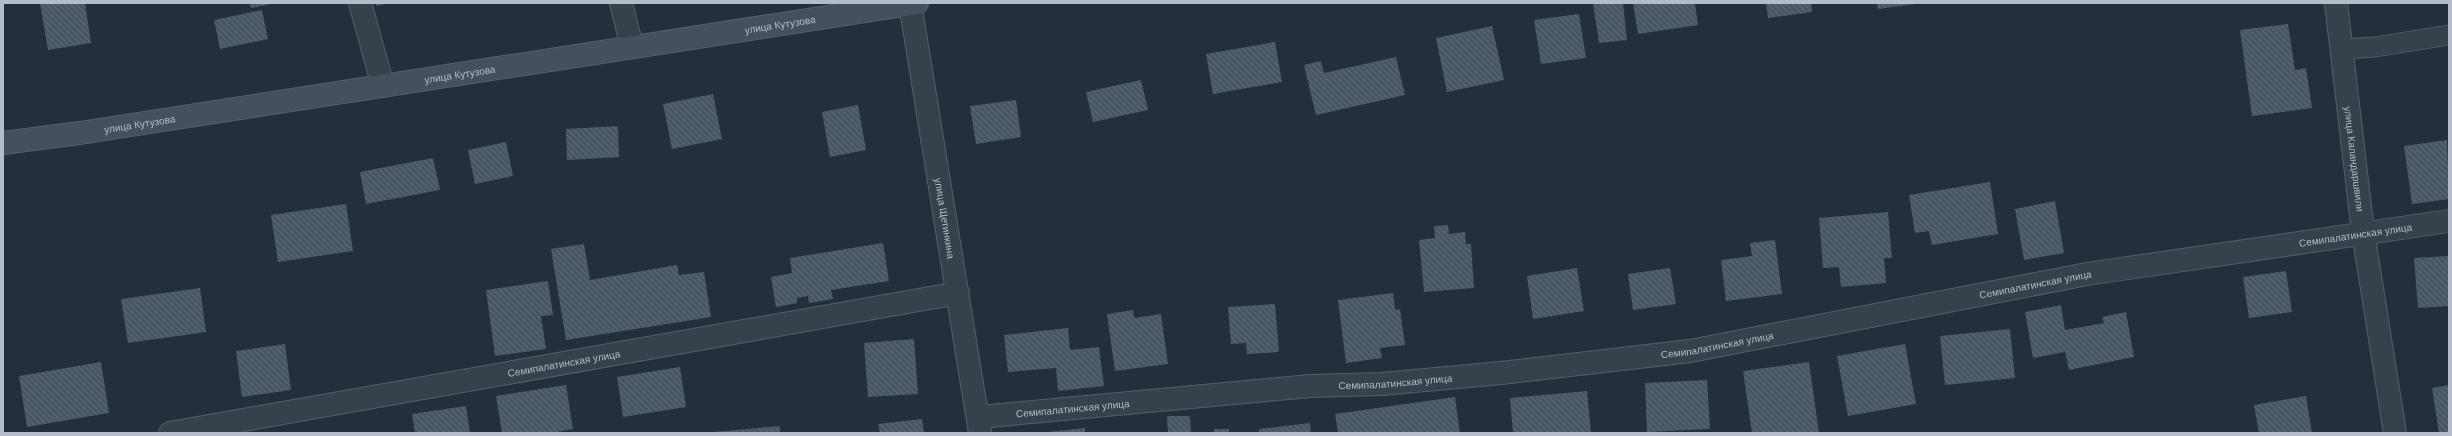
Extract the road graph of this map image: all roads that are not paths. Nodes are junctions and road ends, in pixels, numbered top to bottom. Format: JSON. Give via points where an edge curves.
{"nodes":[{"id":1,"x":360,"y":3,"type":"edge"},
{"id":2,"x":620,"y":3,"type":"edge"},
{"id":3,"x":912,"y":3,"type":"edge"},
{"id":4,"x":2336,"y":3,"type":"edge"},
{"id":5,"x":2449,"y":35,"type":"edge"},
{"id":6,"x":632,"y":47,"type":"junction"},
{"id":7,"x":2342,"y":49,"type":"junction"},
{"id":8,"x":383,"y":86,"type":"junction"},
{"id":9,"x":3,"y":143,"type":"edge"},
{"id":10,"x":2449,"y":221,"type":"edge"},
{"id":11,"x":2363,"y":232,"type":"junction"},
{"id":12,"x":958,"y":293,"type":"junction"},
{"id":13,"x":979,"y":425,"type":"edge"},
{"id":14,"x":170,"y":433,"type":"edge"},
{"id":15,"x":2395,"y":433,"type":"edge"}],
"edges":[{"from":1,"to":8,"type":"street"},
{"from":2,"to":6,"type":"street"},
{"from":3,"to":6,"type":"main road","name":"улица Кутузова"},
{"from":3,"to":12,"type":"street","name":"улица Щетинкина"},
{"from":4,"to":7,"type":"street","name":"улица Каландаршвили"},
{"from":5,"to":7,"type":"lane","via":[[2375,47]]},
{"from":6,"to":8,"type":"main road","name":"улица Кутузова"},
{"from":7,"to":11,"type":"street","name":"улица Каландаршвили"},
{"from":8,"to":9,"type":"main road","name":"улица Кутузова"},
{"from":10,"to":11,"type":"street","name":"Семипалатинская улица"},
{"from":11,"to":13,"type":"street","name":"Семипалатинская улица","via":[[2087,274],[1690,351],[1382,384],[1310,386]]},
{"from":11,"to":15,"type":"street","name":"улица Каландаршвили"},
{"from":12,"to":13,"type":"street","name":"улица Щетинкина"},
{"from":12,"to":14,"type":"street","name":"Семипалатинская улица"}]}
